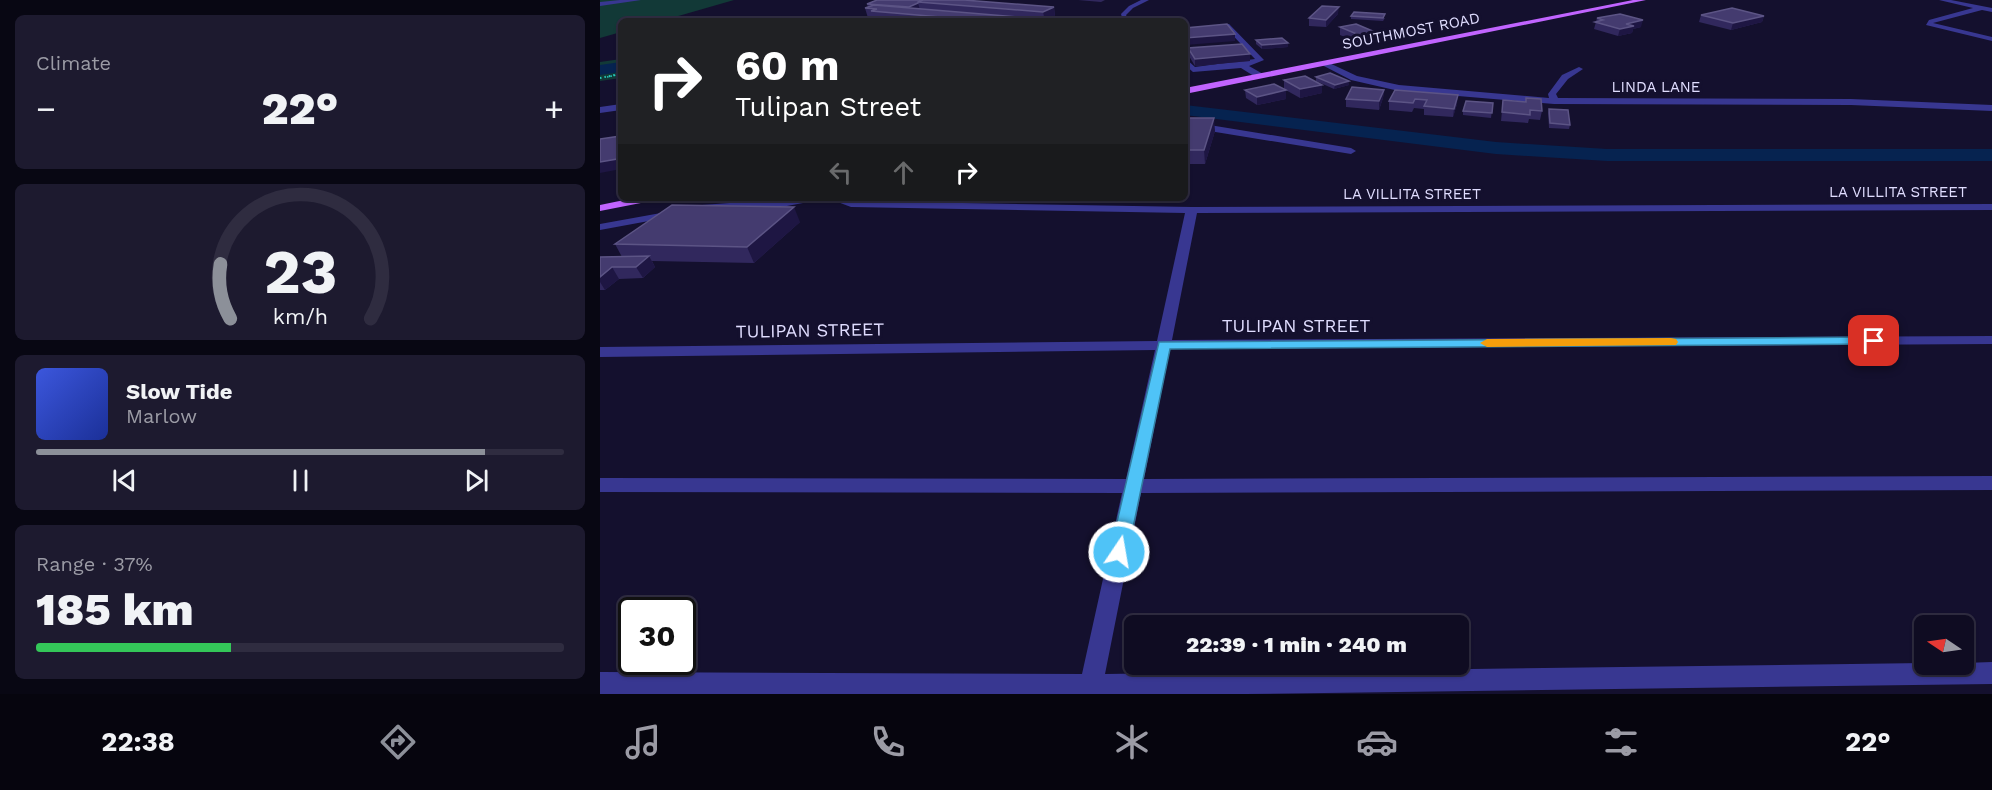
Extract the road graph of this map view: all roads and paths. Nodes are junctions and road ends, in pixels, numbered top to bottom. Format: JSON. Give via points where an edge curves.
{"nodes":[{"id":1,"x":638,"y":0,"type":"edge"},
{"id":2,"x":1146,"y":0,"type":"edge"},
{"id":3,"x":1643,"y":0,"type":"edge"},
{"id":4,"x":1836,"y":0,"type":"edge"},
{"id":5,"x":1942,"y":0,"type":"edge"},
{"id":6,"x":1845,"y":2,"type":"dead end"},
{"id":7,"x":600,"y":4,"type":"edge"},
{"id":8,"x":1982,"y":8,"type":"junction"},
{"id":9,"x":1992,"y":10,"type":"edge"},
{"id":10,"x":1124,"y":18,"type":"edge"},
{"id":11,"x":1188,"y":30,"type":"edge"},
{"id":12,"x":1992,"y":39,"type":"edge"},
{"id":13,"x":1325,"y":63,"type":"junction"},
{"id":14,"x":1188,"y":64,"type":"edge"},
{"id":15,"x":1242,"y":64,"type":"junction"},
{"id":16,"x":1578,"y":69,"type":"dead end"},
{"id":17,"x":618,"y":75,"type":"edge"},
{"id":18,"x":1260,"y":76,"type":"junction"},
{"id":19,"x":600,"y":78,"type":"edge"},
{"id":20,"x":1188,"y":90,"type":"edge"},
{"id":21,"x":1554,"y":100,"type":"junction"},
{"id":22,"x":618,"y":107,"type":"edge"},
{"id":23,"x":1992,"y":108,"type":"edge"},
{"id":24,"x":600,"y":110,"type":"edge"},
{"id":25,"x":1188,"y":124,"type":"edge"},
{"id":26,"x":1352,"y":151,"type":"dead end"},
{"id":27,"x":637,"y":201,"type":"edge"},
{"id":28,"x":798,"y":201,"type":"edge"},
{"id":29,"x":842,"y":201,"type":"edge"},
{"id":30,"x":614,"y":206,"type":"junction"},
{"id":31,"x":1992,"y":207,"type":"edge"},
{"id":32,"x":600,"y":208,"type":"edge"},
{"id":33,"x":1192,"y":210,"type":"junction"},
{"id":34,"x":601,"y":228,"type":"edge"},
{"id":35,"x":1992,"y":340,"type":"edge"},
{"id":36,"x":1164,"y":345,"type":"junction"},
{"id":37,"x":600,"y":352,"type":"edge"},
{"id":38,"x":1992,"y":483,"type":"edge"},
{"id":39,"x":600,"y":485,"type":"edge"},
{"id":40,"x":1133,"y":486,"type":"junction"},
{"id":41,"x":1992,"y":673,"type":"edge"},
{"id":42,"x":600,"y":683,"type":"edge"},
{"id":43,"x":1090,"y":689,"type":"edge"}],
"edges":[{"from":1,"to":7,"type":"street"},
{"from":2,"to":10,"type":"street","via":[[1125,11]]},
{"from":3,"to":13,"type":"main road","name":"SOUTHMOST ROAD"},
{"from":4,"to":6,"type":"street"},
{"from":5,"to":8,"type":"street"},
{"from":8,"to":9,"type":"street"},
{"from":8,"to":12,"type":"street","via":[[1928,24]]},
{"from":11,"to":15,"type":"street","via":[[1227,25],[1243,47],[1260,60]]},
{"from":13,"to":18,"type":"main road","name":"SOUTHMOST ROAD"},
{"from":13,"to":21,"type":"street","name":"LINDA LANE","via":[[1354,78],[1399,88]]},
{"from":14,"to":15,"type":"street","via":[[1193,70]]},
{"from":15,"to":18,"type":"street"},
{"from":16,"to":21,"type":"street","via":[[1565,77],[1552,94]]},
{"from":17,"to":19,"type":"path"},
{"from":18,"to":20,"type":"main road","name":"SOUTHMOST ROAD"},
{"from":21,"to":23,"type":"street","name":"LINDA LANE","via":[[1851,102]]},
{"from":22,"to":24,"type":"street"},
{"from":25,"to":26,"type":"street"},
{"from":27,"to":30,"type":"main road"},
{"from":28,"to":34,"type":"street","via":[[688,211]]},
{"from":29,"to":33,"type":"street","name":"LA VILLITA STREET"},
{"from":30,"to":32,"type":"main road"},
{"from":30,"to":34,"type":"street"},
{"from":31,"to":33,"type":"street","name":"LA VILLITA STREET"},
{"from":33,"to":36,"type":"street"},
{"from":35,"to":36,"type":"street","name":"TULIPAN STREET"},
{"from":36,"to":37,"type":"street","name":"TULIPAN STREET"},
{"from":36,"to":40,"type":"street"},
{"from":38,"to":40,"type":"street"},
{"from":39,"to":40,"type":"street"},
{"from":40,"to":43,"type":"street"},
{"from":41,"to":43,"type":"street"},
{"from":42,"to":43,"type":"street"}]}
